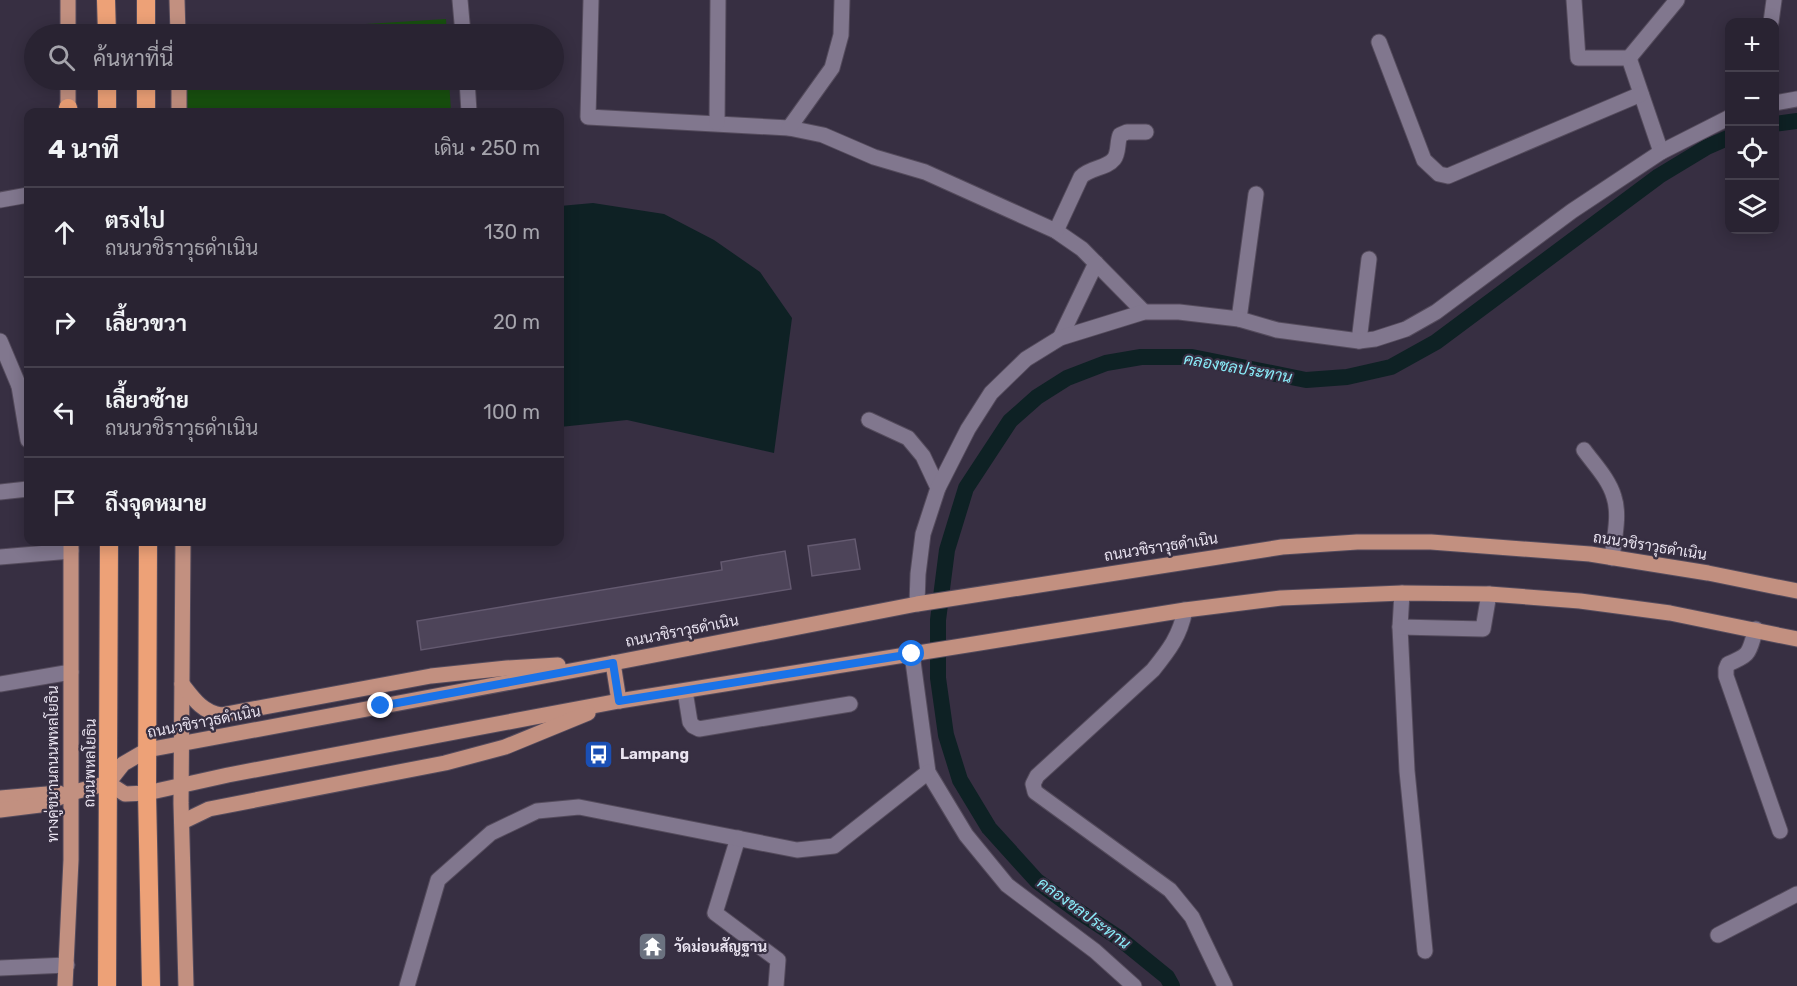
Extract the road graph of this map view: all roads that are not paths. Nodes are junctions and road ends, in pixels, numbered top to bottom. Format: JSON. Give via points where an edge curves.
{"nodes":[{"id":1,"x":68,"y":0,"type":"edge"},
{"id":2,"x":106,"y":0,"type":"edge"},
{"id":3,"x":146,"y":0,"type":"edge"},
{"id":4,"x":177,"y":0,"type":"edge"},
{"id":5,"x":460,"y":0,"type":"edge"},
{"id":6,"x":591,"y":0,"type":"edge"},
{"id":7,"x":718,"y":0,"type":"edge"},
{"id":8,"x":842,"y":0,"type":"edge"},
{"id":9,"x":1574,"y":0,"type":"edge"},
{"id":10,"x":1677,"y":0,"type":"edge"},
{"id":11,"x":1774,"y":0,"type":"edge"},
{"id":12,"x":1772,"y":18,"type":"edge"},
{"id":13,"x":68,"y":24,"type":"edge"},
{"id":14,"x":106,"y":24,"type":"edge"},
{"id":15,"x":146,"y":24,"type":"edge"},
{"id":16,"x":178,"y":24,"type":"edge"},
{"id":17,"x":462,"y":24,"type":"edge"},
{"id":18,"x":1379,"y":42,"type":"dead end"},
{"id":19,"x":1629,"y":58,"type":"junction"},
{"id":20,"x":68,"y":90,"type":"edge"},
{"id":21,"x":107,"y":90,"type":"edge"},
{"id":22,"x":146,"y":90,"type":"edge"},
{"id":23,"x":179,"y":90,"type":"edge"},
{"id":24,"x":467,"y":90,"type":"edge"},
{"id":25,"x":1641,"y":94,"type":"junction"},
{"id":26,"x":1797,"y":99,"type":"edge"},
{"id":27,"x":1779,"y":102,"type":"edge"},
{"id":28,"x":68,"y":108,"type":"edge"},
{"id":29,"x":107,"y":108,"type":"edge"},
{"id":30,"x":146,"y":108,"type":"edge"},
{"id":31,"x":179,"y":108,"type":"edge"},
{"id":32,"x":469,"y":108,"type":"edge"},
{"id":33,"x":1725,"y":119,"type":"edge"},
{"id":34,"x":717,"y":123,"type":"junction"},
{"id":35,"x":789,"y":128,"type":"junction"},
{"id":36,"x":1146,"y":132,"type":"dead end"},
{"id":37,"x":1661,"y":152,"type":"junction"},
{"id":38,"x":1256,"y":194,"type":"dead end"},
{"id":39,"x":24,"y":196,"type":"edge"},
{"id":40,"x":0,"y":200,"type":"edge"},
{"id":41,"x":1056,"y":231,"type":"junction"},
{"id":42,"x":1369,"y":259,"type":"dead end"},
{"id":43,"x":1096,"y":263,"type":"junction"},
{"id":44,"x":1144,"y":312,"type":"junction"},
{"id":45,"x":1239,"y":319,"type":"junction"},
{"id":46,"x":1060,"y":338,"type":"junction"},
{"id":47,"x":1359,"y":341,"type":"junction"},
{"id":48,"x":1,"y":347,"type":"edge"},
{"id":49,"x":24,"y":387,"type":"edge"},
{"id":50,"x":869,"y":420,"type":"dead end"},
{"id":51,"x":1584,"y":450,"type":"dead end"},
{"id":52,"x":938,"y":488,"type":"junction"},
{"id":53,"x":24,"y":489,"type":"edge"},
{"id":54,"x":0,"y":492,"type":"edge"},
{"id":55,"x":70,"y":546,"type":"edge"},
{"id":56,"x":109,"y":546,"type":"edge"},
{"id":57,"x":148,"y":546,"type":"edge"},
{"id":58,"x":183,"y":546,"type":"edge"},
{"id":59,"x":0,"y":557,"type":"edge"},
{"id":60,"x":1612,"y":558,"type":"junction"},
{"id":61,"x":1797,"y":591,"type":"edge"},
{"id":62,"x":1402,"y":593,"type":"junction"},
{"id":63,"x":1489,"y":594,"type":"junction"},
{"id":64,"x":917,"y":604,"type":"junction"},
{"id":65,"x":1185,"y":610,"type":"junction"},
{"id":66,"x":1400,"y":627,"type":"junction"},
{"id":67,"x":1756,"y":629,"type":"junction"},
{"id":68,"x":1797,"y":639,"type":"edge"},
{"id":69,"x":912,"y":654,"type":"junction"},
{"id":70,"x":613,"y":663,"type":"junction"},
{"id":71,"x":71,"y":672,"type":"junction"},
{"id":72,"x":0,"y":684,"type":"edge"},
{"id":73,"x":182,"y":684,"type":"junction"},
{"id":74,"x":685,"y":691,"type":"junction"},
{"id":75,"x":619,"y":701,"type":"junction"},
{"id":76,"x":850,"y":704,"type":"dead end"},
{"id":77,"x":181,"y":744,"type":"junction"},
{"id":78,"x":147,"y":750,"type":"junction"},
{"id":79,"x":928,"y":772,"type":"junction"},
{"id":80,"x":108,"y":783,"type":"junction"},
{"id":81,"x":181,"y":785,"type":"junction"},
{"id":82,"x":71,"y":793,"type":"junction"},
{"id":83,"x":147,"y":793,"type":"junction"},
{"id":84,"x":0,"y":798,"type":"edge"},
{"id":85,"x":0,"y":810,"type":"edge"},
{"id":86,"x":182,"y":822,"type":"junction"},
{"id":87,"x":1780,"y":831,"type":"dead end"},
{"id":88,"x":738,"y":838,"type":"junction"},
{"id":89,"x":1795,"y":901,"type":"edge"},
{"id":90,"x":1718,"y":935,"type":"dead end"},
{"id":91,"x":1425,"y":951,"type":"dead end"},
{"id":92,"x":67,"y":964,"type":"junction"},
{"id":93,"x":0,"y":968,"type":"edge"},
{"id":94,"x":65,"y":986,"type":"edge"},
{"id":95,"x":107,"y":986,"type":"edge"},
{"id":96,"x":151,"y":986,"type":"edge"},
{"id":97,"x":187,"y":986,"type":"edge"},
{"id":98,"x":407,"y":986,"type":"edge"},
{"id":99,"x":776,"y":986,"type":"edge"},
{"id":100,"x":1134,"y":986,"type":"edge"},
{"id":101,"x":1226,"y":986,"type":"edge"}],
"edges":[{"from":1,"to":13,"type":"main road"},
{"from":2,"to":14,"type":"highway"},
{"from":3,"to":15,"type":"highway"},
{"from":4,"to":16,"type":"main road"},
{"from":5,"to":17,"type":"street"},
{"from":6,"to":34,"type":"street","via":[[588,117]]},
{"from":7,"to":34,"type":"street"},
{"from":8,"to":35,"type":"street","via":[[841,35],[832,68]]},
{"from":9,"to":19,"type":"street","via":[[1578,58]]},
{"from":10,"to":19,"type":"street"},
{"from":11,"to":12,"type":"street"},
{"from":18,"to":25,"type":"street","via":[[1424,160],[1439,174],[1448,176]]},
{"from":19,"to":25,"type":"street"},
{"from":20,"to":28,"type":"main road"},
{"from":21,"to":29,"type":"highway"},
{"from":22,"to":30,"type":"highway"},
{"from":23,"to":31,"type":"main road"},
{"from":24,"to":32,"type":"street"},
{"from":25,"to":37,"type":"street"},
{"from":26,"to":27,"type":"street"},
{"from":33,"to":37,"type":"street"},
{"from":34,"to":35,"type":"street"},
{"from":35,"to":41,"type":"street","via":[[823,135],[874,157],[926,172]]},
{"from":36,"to":41,"type":"street","via":[[1120,135],[1116,157],[1086,171]]},
{"from":37,"to":47,"type":"street","via":[[1572,211],[1436,312],[1406,329]]},
{"from":38,"to":45,"type":"street"},
{"from":39,"to":40,"type":"street"},
{"from":41,"to":43,"type":"street"},
{"from":42,"to":47,"type":"street"},
{"from":43,"to":44,"type":"street"},
{"from":43,"to":46,"type":"street"},
{"from":44,"to":45,"type":"street"},
{"from":44,"to":46,"type":"street"},
{"from":45,"to":47,"type":"street","via":[[1277,330]]},
{"from":46,"to":52,"type":"street","via":[[1026,359],[991,393]]},
{"from":48,"to":49,"type":"street"},
{"from":50,"to":52,"type":"street","via":[[908,438],[923,456]]},
{"from":51,"to":60,"type":"street","via":[[1610,485],[1615,499]]},
{"from":52,"to":64,"type":"street","via":[[923,534]]},
{"from":53,"to":54,"type":"street"},
{"from":55,"to":59,"type":"street"},
{"from":55,"to":71,"type":"main road","name":"ทางคู่ขนานถนนพหลโยธิน"},
{"from":56,"to":80,"type":"highway","name":"ถนนพหลโยธิน"},
{"from":57,"to":78,"type":"highway"},
{"from":58,"to":73,"type":"main road"},
{"from":60,"to":61,"type":"main road","name":"ถนนวชิราวุธดำเนิน"},
{"from":60,"to":64,"type":"main road","name":"ถนนวชิราวุธดำเนิน","via":[[1431,542],[1336,543],[1282,547]]},
{"from":62,"to":63,"type":"main road"},
{"from":62,"to":65,"type":"main road","via":[[1281,597]]},
{"from":62,"to":66,"type":"street"},
{"from":63,"to":66,"type":"street","via":[[1483,629]]},
{"from":63,"to":67,"type":"main road","via":[[1591,602]]},
{"from":64,"to":70,"type":"main road","name":"ถนนวชิราวุธดำเนิน"},
{"from":65,"to":69,"type":"main road"},
{"from":65,"to":101,"type":"street","via":[[1181,629],[1153,670],[1037,776],[1033,784],[1035,792],[1170,890],[1192,917]]},
{"from":66,"to":91,"type":"street","via":[[1407,771]]},
{"from":67,"to":68,"type":"main road"},
{"from":67,"to":87,"type":"street","via":[[1749,652],[1728,664],[1726,676]]},
{"from":69,"to":74,"type":"main road"},
{"from":69,"to":79,"type":"street"},
{"from":70,"to":73,"type":"main road","via":[[431,676],[221,715],[197,704]]},
{"from":70,"to":75,"type":"main road"},
{"from":70,"to":77,"type":"main road","name":"ถนนวชิราวุธดำเนิน"},
{"from":71,"to":72,"type":"street"},
{"from":71,"to":82,"type":"main road","name":"ทางคู่ขนานถนนพหลโยธิน"},
{"from":73,"to":77,"type":"main road"},
{"from":74,"to":75,"type":"main road"},
{"from":74,"to":76,"type":"street","via":[[690,722],[699,729]]},
{"from":75,"to":81,"type":"main road"},
{"from":75,"to":86,"type":"main road","via":[[505,747],[445,763],[209,809]]},
{"from":77,"to":78,"type":"main road","name":"ถนนวชิราวุธดำเนิน"},
{"from":77,"to":81,"type":"main road"},
{"from":78,"to":80,"type":"main road","name":"ถนนวชิราวุธดำเนิน","via":[[123,764]]},
{"from":78,"to":83,"type":"highway"},
{"from":79,"to":88,"type":"street","via":[[834,846],[797,850]]},
{"from":79,"to":100,"type":"street","via":[[966,836],[1007,885],[1095,951]]},
{"from":80,"to":82,"type":"main road"},
{"from":80,"to":83,"type":"main road","via":[[125,794]]},
{"from":80,"to":95,"type":"highway","name":"ถนนพหลโยธิน"},
{"from":81,"to":83,"type":"main road"},
{"from":81,"to":86,"type":"main road"},
{"from":82,"to":84,"type":"main road"},
{"from":82,"to":85,"type":"main road","via":[[40,805]]},
{"from":82,"to":92,"type":"main road","name":"ทางคู่ขนานถนนพหลโยธิน"},
{"from":83,"to":96,"type":"highway"},
{"from":86,"to":97,"type":"main road"},
{"from":88,"to":98,"type":"street","via":[[579,807],[537,811],[491,834],[438,880]]},
{"from":88,"to":99,"type":"street","via":[[715,913],[778,960]]},
{"from":89,"to":90,"type":"street"},
{"from":92,"to":93,"type":"street"},
{"from":92,"to":94,"type":"main road","name":"ทางคู่ขนานถนนพหลโยธิน"}]}
